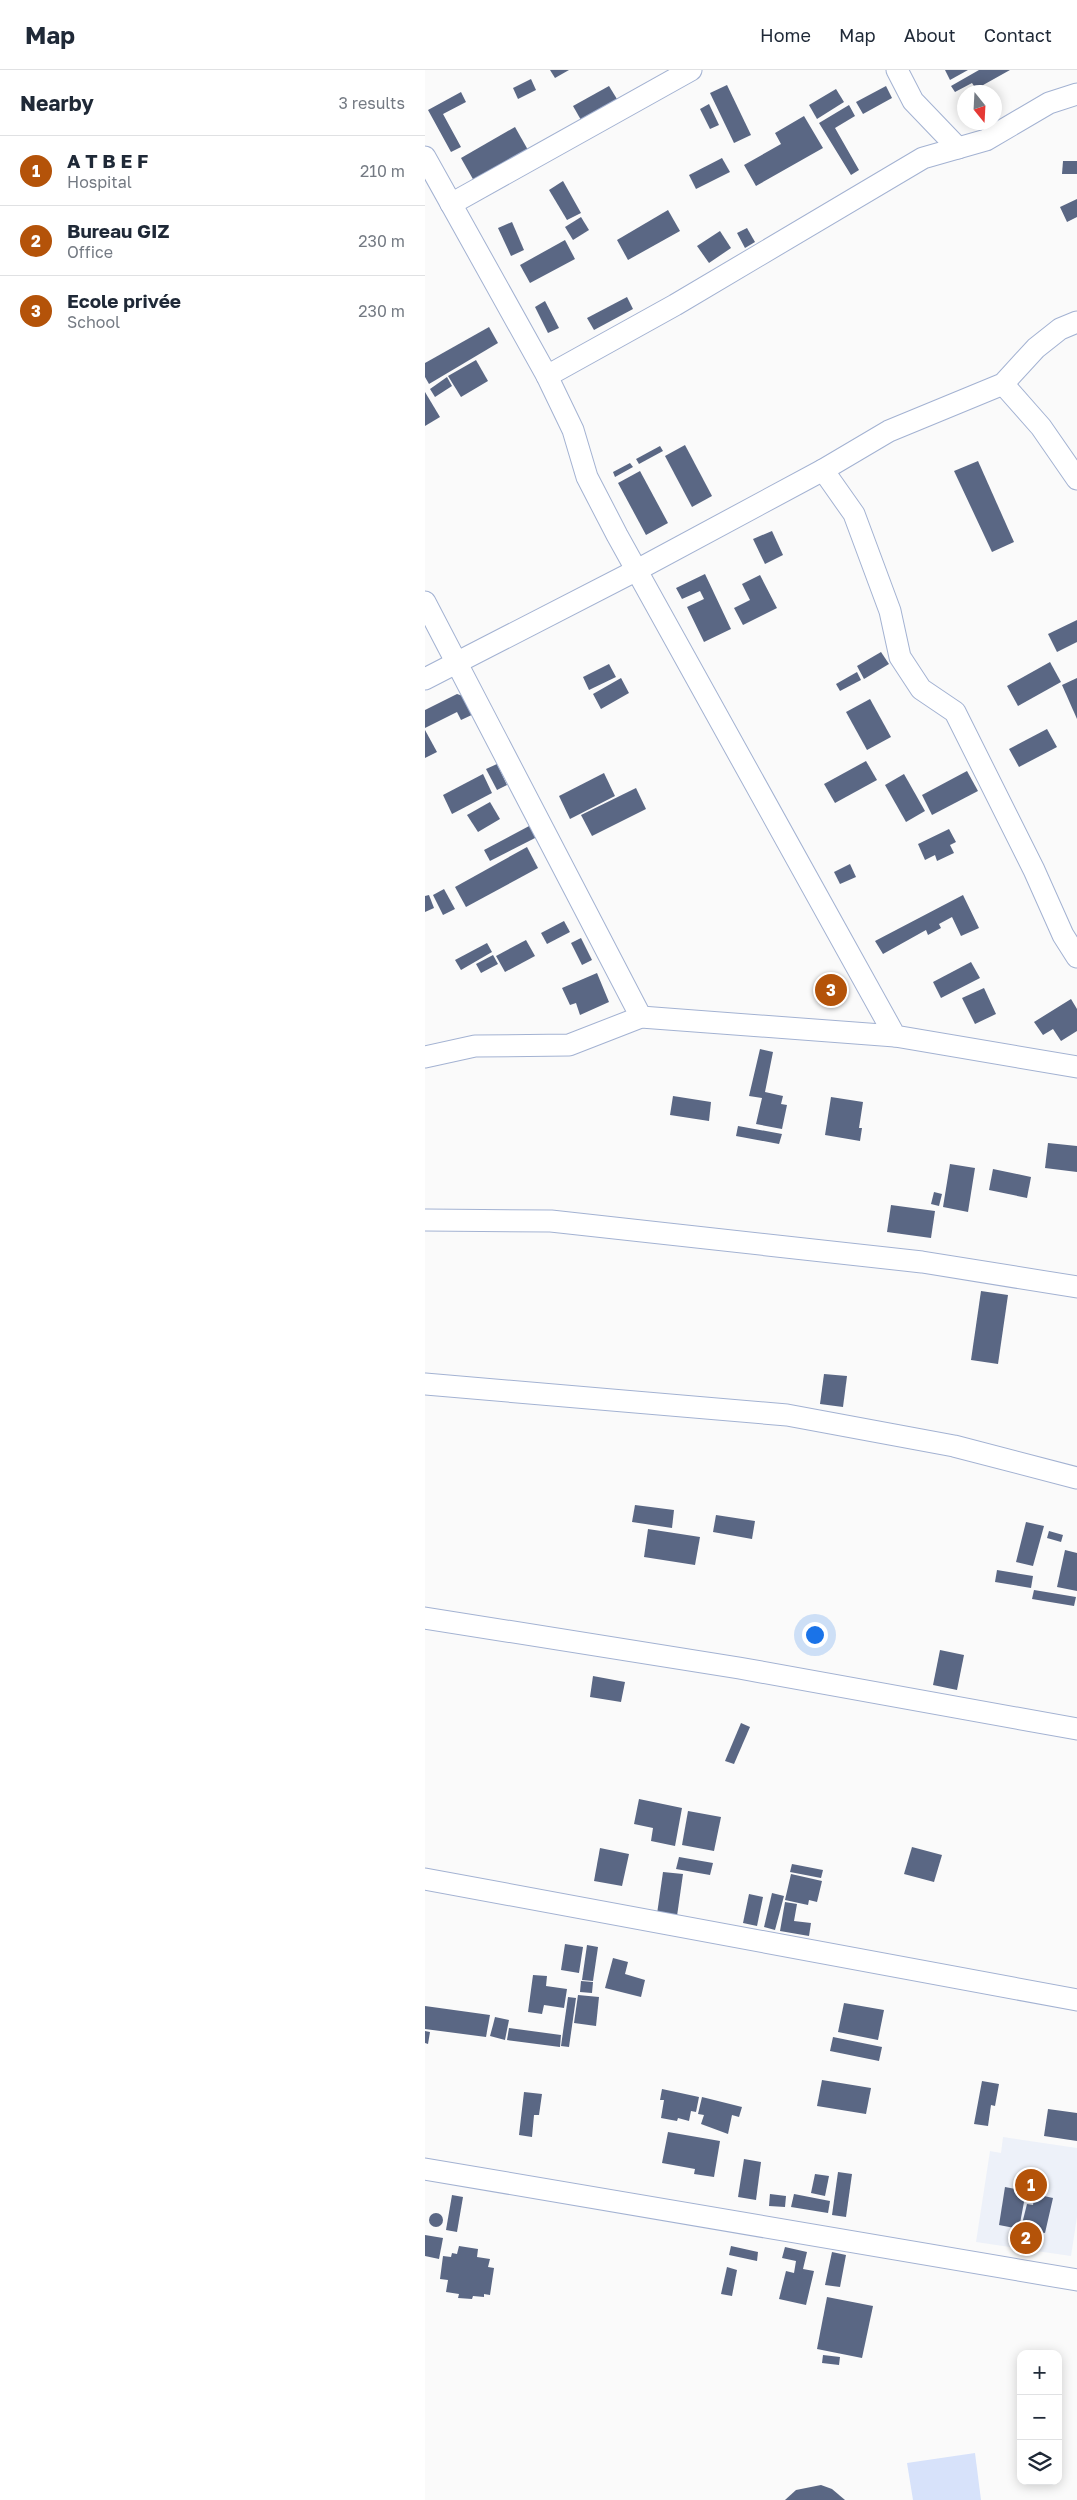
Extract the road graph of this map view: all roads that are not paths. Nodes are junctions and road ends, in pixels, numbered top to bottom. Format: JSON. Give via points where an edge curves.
{"nodes":[{"id":1,"x":691,"y":70,"type":"edge"},
{"id":2,"x":897,"y":70,"type":"edge"},
{"id":3,"x":1077,"y":94,"type":"edge"},
{"id":4,"x":958,"y":148,"type":"junction"},
{"id":5,"x":425,"y":157,"type":"edge"},
{"id":6,"x":451,"y":204,"type":"junction"},
{"id":7,"x":1077,"y":322,"type":"edge"},
{"id":8,"x":547,"y":376,"type":"junction"},
{"id":9,"x":1003,"y":384,"type":"junction"},
{"id":10,"x":823,"y":470,"type":"junction"},
{"id":11,"x":1077,"y":479,"type":"edge"},
{"id":12,"x":637,"y":570,"type":"junction"},
{"id":13,"x":425,"y":602,"type":"edge"},
{"id":14,"x":455,"y":663,"type":"junction"},
{"id":15,"x":425,"y":679,"type":"edge"},
{"id":16,"x":1077,"y":958,"type":"edge"},
{"id":17,"x":641,"y":1017,"type":"junction"},
{"id":18,"x":895,"y":1036,"type":"junction"},
{"id":19,"x":425,"y":1057,"type":"edge"},
{"id":20,"x":1077,"y":1067,"type":"edge"},
{"id":21,"x":425,"y":1220,"type":"edge"},
{"id":22,"x":1077,"y":1287,"type":"edge"},
{"id":23,"x":425,"y":1384,"type":"edge"},
{"id":24,"x":1077,"y":1478,"type":"edge"},
{"id":25,"x":425,"y":1618,"type":"edge"},
{"id":26,"x":1077,"y":1729,"type":"edge"},
{"id":27,"x":425,"y":1879,"type":"edge"},
{"id":28,"x":1077,"y":2000,"type":"edge"},
{"id":29,"x":425,"y":2169,"type":"edge"},
{"id":30,"x":1077,"y":2280,"type":"edge"}],
"edges":[{"from":1,"to":6,"type":"street"},
{"from":2,"to":4,"type":"street","via":[[913,101]]},
{"from":3,"to":4,"type":"street","via":[[1049,103],[986,140]]},
{"from":4,"to":8,"type":"street","via":[[923,158],[675,305]]},
{"from":5,"to":6,"type":"street"},
{"from":6,"to":8,"type":"street"},
{"from":7,"to":9,"type":"street","via":[[1036,348]]},
{"from":8,"to":12,"type":"street","via":[[573,430],[587,477]]},
{"from":9,"to":10,"type":"street","via":[[889,431]]},
{"from":9,"to":11,"type":"street","via":[[1041,427]]},
{"from":10,"to":12,"type":"street"},
{"from":10,"to":16,"type":"street","via":[[854,514],[890,611],[900,657],[921,689],[955,712]]},
{"from":12,"to":14,"type":"street"},
{"from":12,"to":18,"type":"street"},
{"from":13,"to":14,"type":"street"},
{"from":14,"to":15,"type":"street"},
{"from":14,"to":17,"type":"street"},
{"from":17,"to":18,"type":"street"},
{"from":17,"to":19,"type":"street","via":[[569,1045],[475,1046]]},
{"from":18,"to":20,"type":"street"},
{"from":21,"to":22,"type":"street","via":[[551,1220],[912,1261]]},
{"from":23,"to":24,"type":"street","via":[[787,1415],[954,1446]]},
{"from":25,"to":26,"type":"street","via":[[739,1668]]},
{"from":27,"to":28,"type":"street"},
{"from":29,"to":30,"type":"street"}]}
